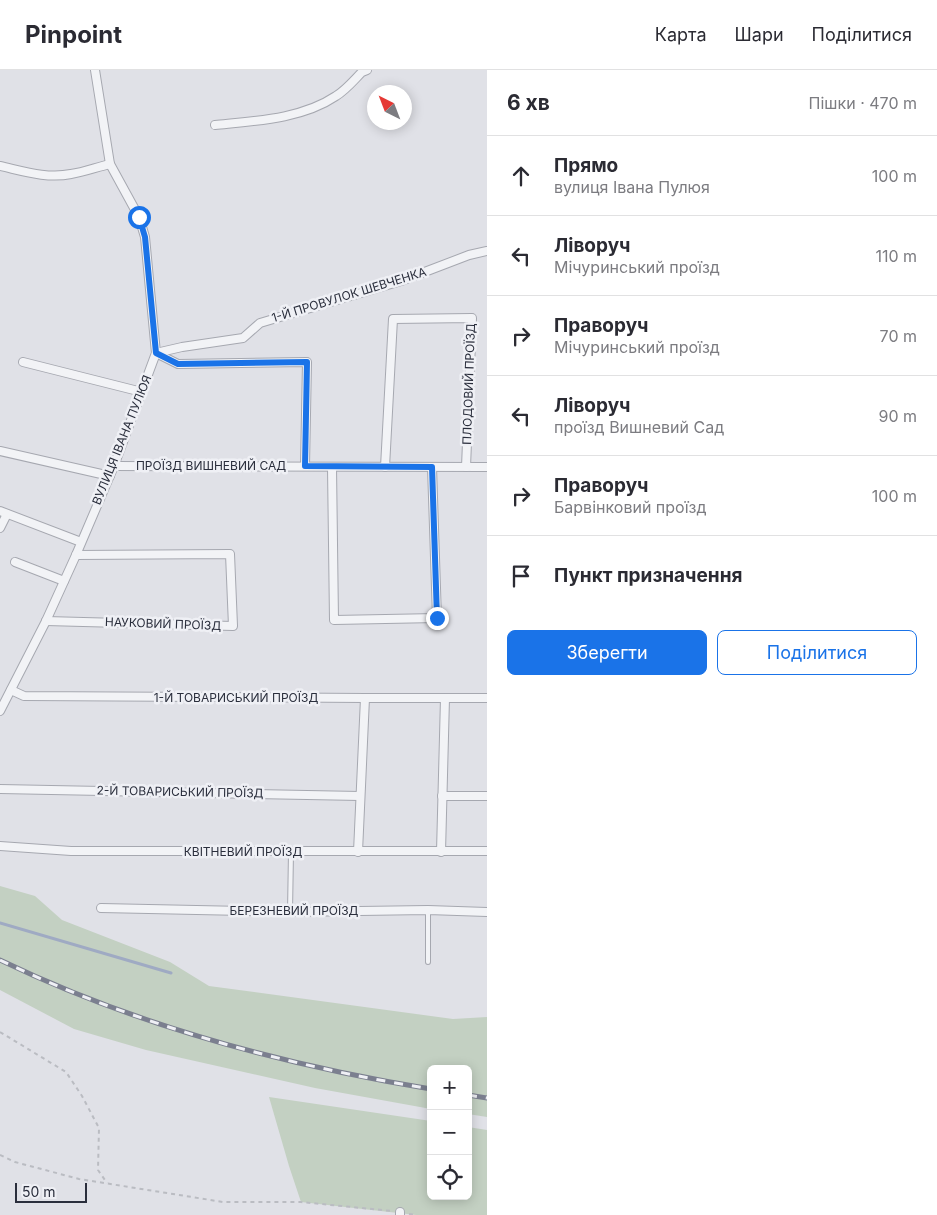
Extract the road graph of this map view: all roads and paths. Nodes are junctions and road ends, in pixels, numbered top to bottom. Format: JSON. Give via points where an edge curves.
{"nodes":[{"id":1,"x":96,"y":70,"type":"edge"},
{"id":2,"x":364,"y":71,"type":"edge"},
{"id":3,"x":215,"y":125,"type":"dead end"},
{"id":4,"x":110,"y":164,"type":"junction"},
{"id":5,"x":0,"y":166,"type":"edge"},
{"id":6,"x":487,"y":252,"type":"edge"},
{"id":7,"x":156,"y":353,"type":"junction"},
{"id":8,"x":23,"y":362,"type":"dead end"},
{"id":9,"x":142,"y":392,"type":"junction"},
{"id":10,"x":0,"y":451,"type":"edge"},
{"id":11,"x":114,"y":466,"type":"junction"},
{"id":12,"x":305,"y":466,"type":"junction"},
{"id":13,"x":332,"y":467,"type":"junction"},
{"id":14,"x":386,"y":467,"type":"junction"},
{"id":15,"x":432,"y":467,"type":"junction"},
{"id":16,"x":466,"y":467,"type":"junction"},
{"id":17,"x":487,"y":467,"type":"edge"},
{"id":18,"x":110,"y":476,"type":"junction"},
{"id":19,"x":4,"y":513,"type":"edge"},
{"id":20,"x":0,"y":528,"type":"edge"},
{"id":21,"x":81,"y":542,"type":"junction"},
{"id":22,"x":76,"y":555,"type":"junction"},
{"id":23,"x":15,"y":562,"type":"dead end"},
{"id":24,"x":64,"y":581,"type":"junction"},
{"id":25,"x":46,"y":621,"type":"junction"},
{"id":26,"x":11,"y":690,"type":"junction"},
{"id":27,"x":365,"y":698,"type":"junction"},
{"id":28,"x":445,"y":698,"type":"junction"},
{"id":29,"x":487,"y":698,"type":"edge"},
{"id":30,"x":0,"y":711,"type":"edge"},
{"id":31,"x":0,"y":789,"type":"edge"},
{"id":32,"x":360,"y":796,"type":"junction"},
{"id":33,"x":442,"y":796,"type":"junction"},
{"id":34,"x":487,"y":796,"type":"edge"},
{"id":35,"x":0,"y":846,"type":"edge"},
{"id":36,"x":487,"y":851,"type":"edge"},
{"id":37,"x":291,"y":852,"type":"junction"},
{"id":38,"x":358,"y":852,"type":"junction"},
{"id":39,"x":441,"y":852,"type":"junction"},
{"id":40,"x":101,"y":908,"type":"dead end"},
{"id":41,"x":428,"y":910,"type":"junction"},
{"id":42,"x":290,"y":912,"type":"junction"},
{"id":43,"x":487,"y":912,"type":"edge"},
{"id":44,"x":428,"y":962,"type":"dead end"},
{"id":45,"x":0,"y":1032,"type":"edge"},
{"id":46,"x":0,"y":1155,"type":"edge"},
{"id":47,"x":107,"y":1183,"type":"junction"},
{"id":48,"x":400,"y":1214,"type":"edge"},
{"id":49,"x":416,"y":1215,"type":"edge"}],
"edges":[{"from":1,"to":4,"type":"street","name":"ВУЛИЦЯ ІВАНА ПУЛЮЯ"},
{"from":2,"to":3,"type":"street","via":[[337,96],[310,109],[272,119]]},
{"from":4,"to":5,"type":"street","via":[[54,176]]},
{"from":4,"to":7,"type":"street","name":"ВУЛИЦЯ ІВАНА ПУЛЮЯ","via":[[139,217],[145,237]]},
{"from":6,"to":7,"type":"street","name":"1-Й ПРОВУЛОК ШЕВЧЕНКА","via":[[469,255],[401,281],[260,323],[244,338]]},
{"from":7,"to":9,"type":"street","name":"ВУЛИЦЯ ІВАНА ПУЛЮЯ"},
{"from":7,"to":12,"type":"street","via":[[178,364],[307,362]]},
{"from":8,"to":9,"type":"street"},
{"from":9,"to":11,"type":"street","name":"ВУЛИЦЯ ІВАНА ПУЛЮЯ"},
{"from":10,"to":18,"type":"street"},
{"from":11,"to":12,"type":"street","name":"ПРОЇЗД ВИШНЕВИЙ САД"},
{"from":11,"to":18,"type":"street","name":"ВУЛИЦЯ ІВАНА ПУЛЮЯ"},
{"from":12,"to":13,"type":"street","name":"ПРОЇЗД ВИШНЕВИЙ САД"},
{"from":13,"to":14,"type":"street","name":"ПРОЇЗД ВИШНЕВИЙ САД"},
{"from":13,"to":15,"type":"street","via":[[334,620],[437,618]]},
{"from":14,"to":15,"type":"street","name":"ПРОЇЗД ВИШНЕВИЙ САД"},
{"from":14,"to":16,"type":"street","name":"ПЛОДОВИЙ ПРОЇЗД","via":[[393,318],[472,318]]},
{"from":15,"to":16,"type":"street","name":"ПРОЇЗД ВИШНЕВИЙ САД"},
{"from":16,"to":17,"type":"street","name":"ПРОЇЗД ВИШНЕВИЙ САД"},
{"from":18,"to":21,"type":"street","name":"ВУЛИЦЯ ІВАНА ПУЛЮЯ"},
{"from":19,"to":20,"type":"street"},
{"from":19,"to":21,"type":"street"},
{"from":21,"to":22,"type":"street","name":"ВУЛИЦЯ ІВАНА ПУЛЮЯ"},
{"from":22,"to":24,"type":"street","name":"ВУЛИЦЯ ІВАНА ПУЛЮЯ"},
{"from":22,"to":25,"type":"street","name":"НАУКОВИЙ ПРОЇЗД","via":[[230,554],[233,626]]},
{"from":23,"to":24,"type":"street"},
{"from":24,"to":25,"type":"street","name":"ВУЛИЦЯ ІВАНА ПУЛЮЯ"},
{"from":25,"to":26,"type":"street","name":"ВУЛИЦЯ ІВАНА ПУЛЮЯ"},
{"from":26,"to":27,"type":"street","name":"1-Й ТОВАРИСЬКИЙ ПРОЇЗД","via":[[24,696]]},
{"from":26,"to":30,"type":"street","name":"ВУЛИЦЯ ІВАНА ПУЛЮЯ"},
{"from":27,"to":28,"type":"street","name":"1-Й ТОВАРИСЬКИЙ ПРОЇЗД"},
{"from":27,"to":32,"type":"street"},
{"from":28,"to":29,"type":"street","name":"1-Й ТОВАРИСЬКИЙ ПРОЇЗД"},
{"from":28,"to":33,"type":"street"},
{"from":31,"to":32,"type":"street","name":"2-Й ТОВАРИСЬКИЙ ПРОЇЗД"},
{"from":32,"to":38,"type":"street"},
{"from":33,"to":34,"type":"street"},
{"from":33,"to":39,"type":"street"},
{"from":35,"to":37,"type":"street","name":"КВІТНЕВИЙ ПРОЇЗД","via":[[71,851]]},
{"from":36,"to":39,"type":"street","name":"КВІТНЕВИЙ ПРОЇЗД"},
{"from":37,"to":38,"type":"street","name":"КВІТНЕВИЙ ПРОЇЗД"},
{"from":37,"to":42,"type":"lane"},
{"from":38,"to":39,"type":"street","name":"КВІТНЕВИЙ ПРОЇЗД"},
{"from":40,"to":42,"type":"street","name":"БЕРЕЗНЕВИЙ ПРОЇЗД"},
{"from":41,"to":42,"type":"street","name":"БЕРЕЗНЕВИЙ ПРОЇЗД"},
{"from":41,"to":43,"type":"street","name":"БЕРЕЗНЕВИЙ ПРОЇЗД"},
{"from":41,"to":44,"type":"lane"},
{"from":45,"to":47,"type":"path","via":[[66,1072],[99,1128],[98,1170]]},
{"from":46,"to":47,"type":"path","via":[[79,1179]]},
{"from":47,"to":48,"type":"path","via":[[223,1202],[302,1202]]},
{"from":48,"to":49,"type":"path"}]}
